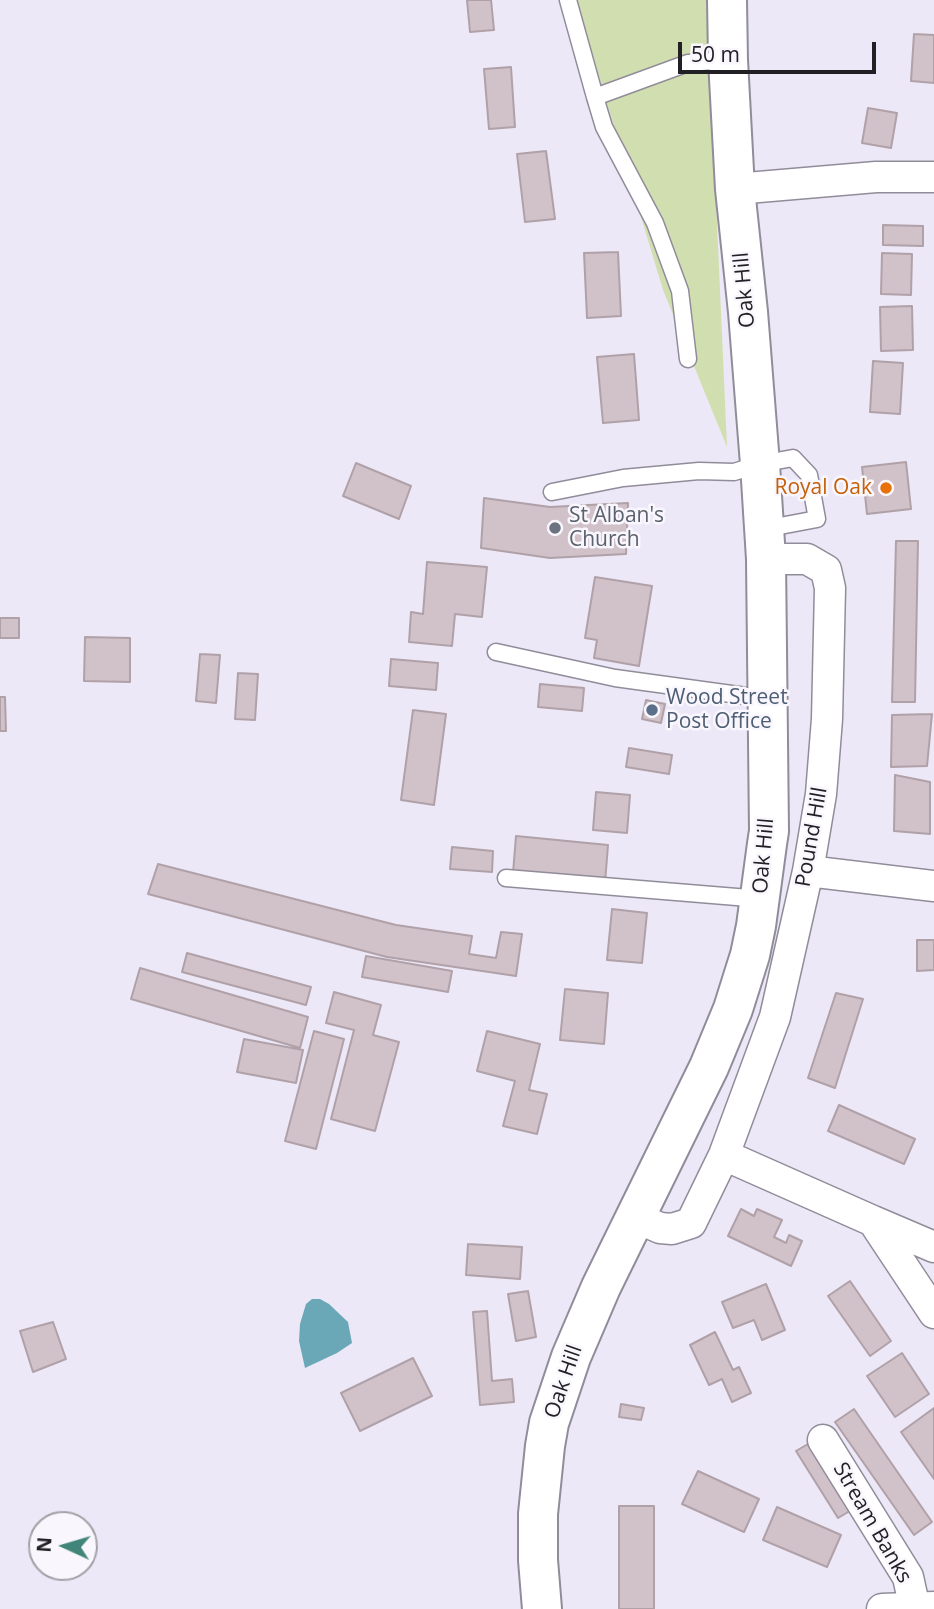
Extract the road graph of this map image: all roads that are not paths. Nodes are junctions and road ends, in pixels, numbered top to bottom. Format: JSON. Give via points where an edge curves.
{"nodes":[{"id":1,"x":568,"y":0,"type":"edge"},
{"id":2,"x":727,"y":0,"type":"edge"},
{"id":3,"x":728,"y":60,"type":"junction"},
{"id":4,"x":595,"y":97,"type":"junction"},
{"id":5,"x":934,"y":177,"type":"edge"},
{"id":6,"x":735,"y":188,"type":"junction"},
{"id":7,"x":688,"y":359,"type":"dead end"},
{"id":8,"x":760,"y":464,"type":"junction"},
{"id":9,"x":552,"y":492,"type":"dead end"},
{"id":10,"x":765,"y":544,"type":"junction"},
{"id":11,"x":496,"y":652,"type":"dead end"},
{"id":12,"x":768,"y":699,"type":"junction"},
{"id":13,"x":808,"y":871,"type":"junction"},
{"id":14,"x":506,"y":878,"type":"dead end"},
{"id":15,"x":934,"y":886,"type":"edge"},
{"id":16,"x":761,"y":899,"type":"junction"},
{"id":17,"x":724,"y":1155,"type":"junction"},
{"id":18,"x":635,"y":1217,"type":"junction"},
{"id":19,"x":873,"y":1221,"type":"junction"},
{"id":20,"x":934,"y":1247,"type":"edge"},
{"id":21,"x":934,"y":1313,"type":"edge"},
{"id":22,"x":823,"y":1440,"type":"dead end"},
{"id":23,"x":921,"y":1608,"type":"edge"},
{"id":24,"x":542,"y":1609,"type":"edge"},
{"id":25,"x":882,"y":1609,"type":"edge"}],
"edges":[{"from":1,"to":4,"type":"lane"},
{"from":2,"to":3,"type":"street","name":"Oak Hill"},
{"from":3,"to":4,"type":"lane","via":[[688,63]]},
{"from":3,"to":6,"type":"street","name":"Oak Hill"},
{"from":4,"to":7,"type":"lane","via":[[604,127],[655,223],[680,291]]},
{"from":5,"to":6,"type":"street"},
{"from":6,"to":8,"type":"street","name":"Oak Hill"},
{"from":8,"to":9,"type":"lane","via":[[734,472],[623,478]]},
{"from":8,"to":10,"type":"street","name":"Oak Hill"},
{"from":8,"to":10,"type":"lane","via":[[793,458],[809,475],[817,519]]},
{"from":10,"to":12,"type":"street","name":"Oak Hill"},
{"from":10,"to":13,"type":"street","name":"Pound Hill","via":[[826,569],[830,588],[827,719]]},
{"from":11,"to":12,"type":"lane","via":[[615,678]]},
{"from":12,"to":16,"type":"street","name":"Oak Hill","via":[[769,831]]},
{"from":13,"to":15,"type":"street"},
{"from":13,"to":17,"type":"street","name":"Pound Hill","via":[[775,1017]]},
{"from":14,"to":16,"type":"lane"},
{"from":16,"to":18,"type":"street","name":"Oak Hill","via":[[733,1009]]},
{"from":17,"to":18,"type":"street","name":"Pound Hill","via":[[691,1223],[660,1228]]},
{"from":17,"to":19,"type":"street"},
{"from":18,"to":24,"type":"street","name":"Oak Hill","via":[[571,1357],[550,1423],[538,1514]]},
{"from":19,"to":20,"type":"street"},
{"from":19,"to":21,"type":"street"},
{"from":22,"to":23,"type":"street","name":"Stream Banks","via":[[908,1577]]},
{"from":23,"to":25,"type":"street"}]}
